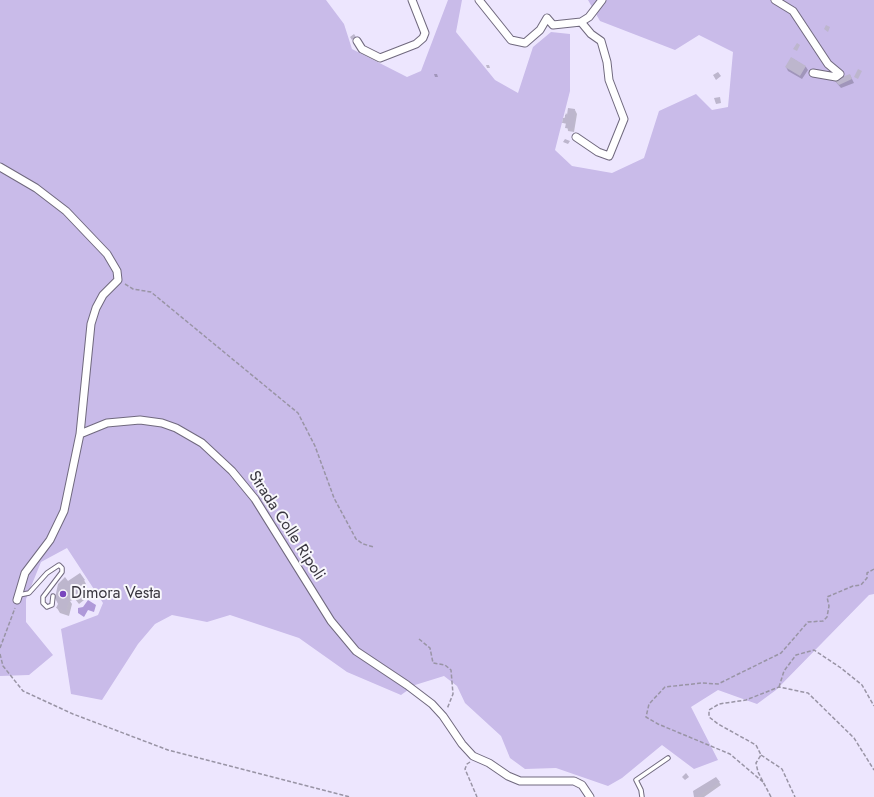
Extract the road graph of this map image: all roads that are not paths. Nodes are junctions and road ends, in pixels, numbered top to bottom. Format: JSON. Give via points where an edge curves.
{"nodes":[{"id":1,"x":412,"y":0,"type":"edge"},
{"id":2,"x":479,"y":0,"type":"edge"},
{"id":3,"x":602,"y":0,"type":"edge"},
{"id":4,"x":775,"y":0,"type":"edge"},
{"id":5,"x":581,"y":22,"type":"junction"},
{"id":6,"x":357,"y":41,"type":"dead end"},
{"id":7,"x":813,"y":73,"type":"dead end"},
{"id":8,"x":576,"y":137,"type":"dead end"},
{"id":9,"x":0,"y":167,"type":"edge"},
{"id":10,"x":80,"y":434,"type":"junction"},
{"id":11,"x":53,"y":596,"type":"dead end"},
{"id":12,"x":18,"y":597,"type":"joint"},
{"id":13,"x":668,"y":758,"type":"dead end"},
{"id":14,"x":590,"y":797,"type":"edge"},
{"id":15,"x":642,"y":797,"type":"edge"}],
"edges":[{"from":1,"to":6,"type":"street","via":[[425,33],[416,44],[380,58],[362,49]]},
{"from":2,"to":5,"type":"street","via":[[511,40],[525,43],[540,30],[546,18],[553,25]]},
{"from":3,"to":5,"type":"street","via":[[589,18]]},
{"from":4,"to":7,"type":"street","via":[[793,11],[828,64],[840,74],[836,77]]},
{"from":5,"to":8,"type":"street","via":[[601,41],[609,80],[624,119],[609,156],[598,152]]},
{"from":9,"to":10,"type":"street","via":[[36,188],[79,224],[113,262],[117,271],[118,280],[103,295],[92,320]]},
{"from":10,"to":12,"type":"street","via":[[64,511],[50,540],[25,573]]},
{"from":10,"to":14,"type":"street","name":"Strada Colle Ripoli","via":[[107,423],[144,420],[176,428],[202,443],[232,471],[255,499],[346,641],[368,660],[420,694],[443,716],[462,744],[476,757],[520,781],[574,781],[582,785]]},
{"from":11,"to":12,"type":"lane","via":[[52,605],[47,607],[43,603],[44,594],[62,572],[59,565],[47,573],[29,593]]},
{"from":13,"to":15,"type":"lane","via":[[636,780]]}]}
